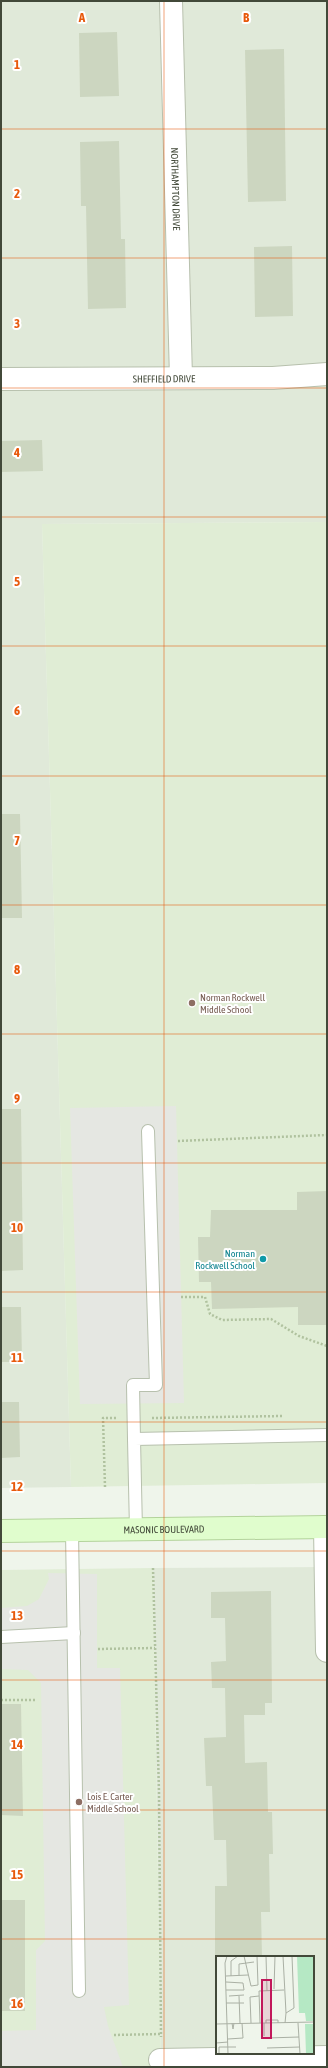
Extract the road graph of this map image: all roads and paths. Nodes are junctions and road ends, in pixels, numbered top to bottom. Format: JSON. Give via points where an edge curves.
{"nodes":[{"id":1,"x":171,"y":1,"type":"edge"},
{"id":2,"x":327,"y":374,"type":"edge"},
{"id":3,"x":181,"y":378,"type":"junction"},
{"id":4,"x":1,"y":380,"type":"edge"},
{"id":5,"x":148,"y":1131,"type":"dead end"},
{"id":6,"x":327,"y":1135,"type":"edge"},
{"id":7,"x":178,"y":1141,"type":"dead end"},
{"id":8,"x":181,"y":1297,"type":"dead end"},
{"id":9,"x":327,"y":1346,"type":"edge"},
{"id":10,"x":288,"y":1416,"type":"dead end"},
{"id":11,"x":133,"y":1418,"type":"junction"},
{"id":12,"x":327,"y":1435,"type":"edge"},
{"id":13,"x":134,"y":1439,"type":"junction"},
{"id":14,"x":105,"y":1487,"type":"dead end"},
{"id":15,"x":326,"y":1527,"type":"edge"},
{"id":16,"x":136,"y":1530,"type":"junction"},
{"id":17,"x":1,"y":1531,"type":"edge"},
{"id":18,"x":72,"y":1531,"type":"junction"},
{"id":19,"x":153,"y":1568,"type":"dead end"},
{"id":20,"x":74,"y":1633,"type":"junction"},
{"id":21,"x":1,"y":1637,"type":"edge"},
{"id":22,"x":155,"y":1648,"type":"junction"},
{"id":23,"x":98,"y":1649,"type":"dead end"},
{"id":24,"x":327,"y":1651,"type":"edge"},
{"id":25,"x":1,"y":1700,"type":"edge"},
{"id":26,"x":36,"y":1700,"type":"dead end"},
{"id":27,"x":79,"y":1991,"type":"dead end"},
{"id":28,"x":161,"y":2034,"type":"junction"},
{"id":29,"x":114,"y":2035,"type":"dead end"},
{"id":30,"x":327,"y":2058,"type":"edge"},
{"id":31,"x":160,"y":2060,"type":"joint"}],
"edges":[{"from":1,"to":3,"type":"street","name":"NORTHAMPTON DRIVE"},
{"from":2,"to":3,"type":"street","name":"SHEFFIELD DRIVE","via":[[273,378]]},
{"from":3,"to":4,"type":"street","name":"SHEFFIELD DRIVE"},
{"from":5,"to":11,"type":"lane","via":[[156,1386],[133,1385]]},
{"from":6,"to":7,"type":"path"},
{"from":8,"to":9,"type":"path","via":[[206,1297],[210,1314],[222,1320],[271,1319],[299,1336]]},
{"from":10,"to":11,"type":"path"},
{"from":11,"to":13,"type":"lane"},
{"from":11,"to":14,"type":"path","via":[[103,1418]]},
{"from":12,"to":13,"type":"lane"},
{"from":13,"to":16,"type":"lane"},
{"from":15,"to":16,"type":"street","name":"MASONIC BOULEVARD"},
{"from":15,"to":24,"type":"street"},
{"from":16,"to":18,"type":"street","name":"MASONIC BOULEVARD"},
{"from":17,"to":18,"type":"street","name":"MASONIC BOULEVARD"},
{"from":18,"to":20,"type":"lane"},
{"from":19,"to":22,"type":"path"},
{"from":20,"to":21,"type":"lane"},
{"from":20,"to":27,"type":"lane"},
{"from":22,"to":23,"type":"path"},
{"from":22,"to":28,"type":"path"},
{"from":25,"to":26,"type":"path"},
{"from":28,"to":29,"type":"path"},
{"from":28,"to":31,"type":"path"},
{"from":30,"to":31,"type":"street"}]}
